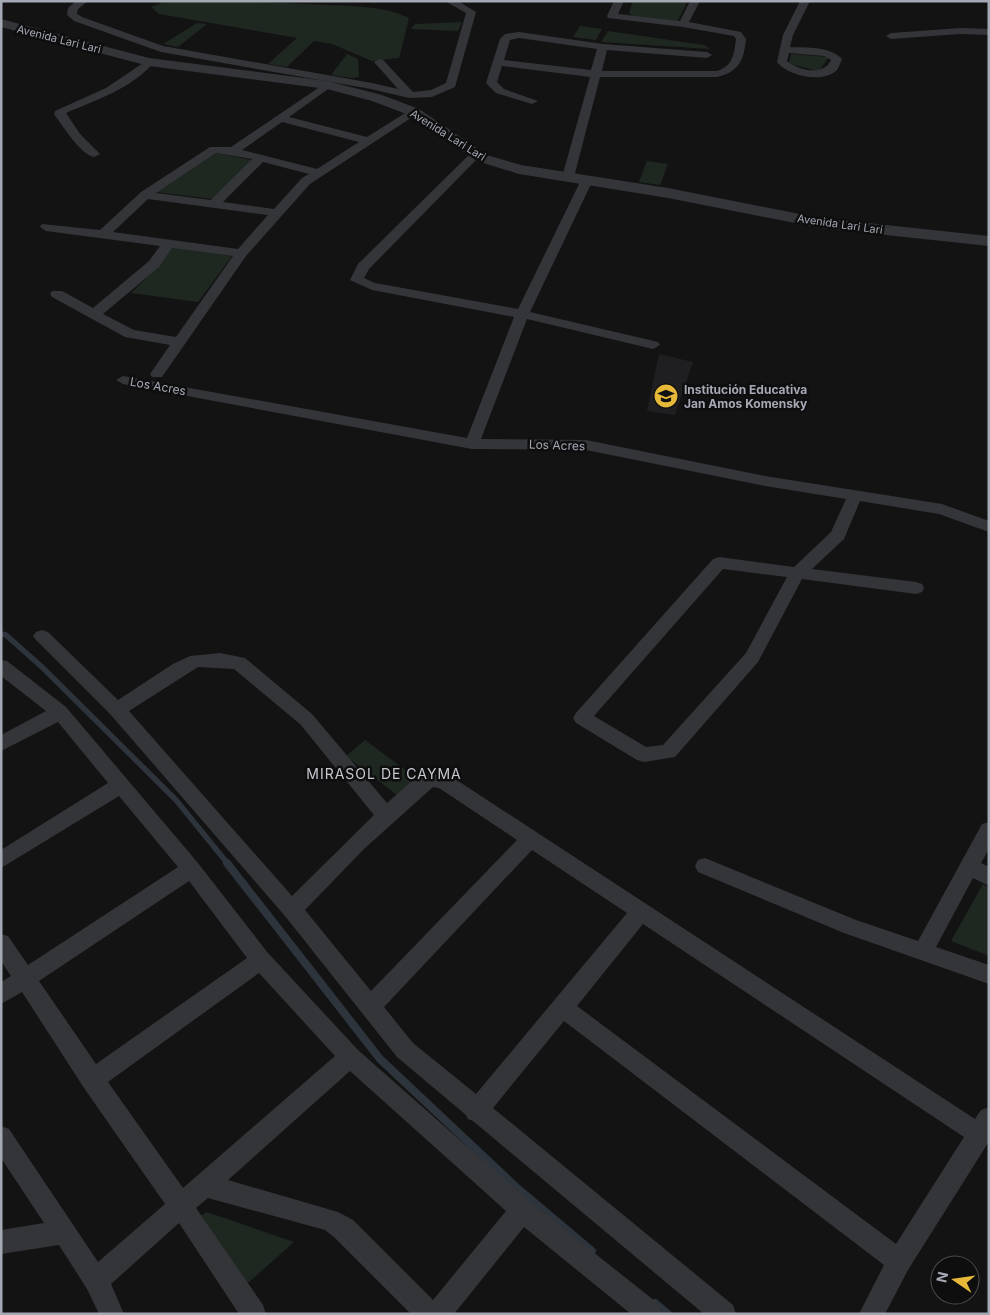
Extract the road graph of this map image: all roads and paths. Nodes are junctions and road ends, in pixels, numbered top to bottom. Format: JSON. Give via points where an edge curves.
{"nodes":[{"id":1,"x":83,"y":1,"type":"edge"},
{"id":2,"x":450,"y":1,"type":"edge"},
{"id":3,"x":619,"y":1,"type":"edge"},
{"id":4,"x":695,"y":1,"type":"edge"},
{"id":5,"x":805,"y":1,"type":"edge"},
{"id":6,"x":1,"y":23,"type":"edge"},
{"id":7,"x":683,"y":24,"type":"junction"},
{"id":8,"x":989,"y":32,"type":"edge"},
{"id":9,"x":891,"y":36,"type":"dead end"},
{"id":10,"x":603,"y":47,"type":"junction"},
{"id":11,"x":785,"y":50,"type":"dead end"},
{"id":12,"x":707,"y":54,"type":"dead end"},
{"id":13,"x":149,"y":62,"type":"junction"},
{"id":14,"x":379,"y":62,"type":"dead end"},
{"id":15,"x":497,"y":62,"type":"junction"},
{"id":16,"x":595,"y":74,"type":"junction"},
{"id":17,"x":327,"y":85,"type":"junction"},
{"id":18,"x":383,"y":94,"type":"junction"},
{"id":19,"x":409,"y":95,"type":"junction"},
{"id":20,"x":532,"y":101,"type":"dead end"},
{"id":21,"x":414,"y":112,"type":"junction"},
{"id":22,"x":280,"y":118,"type":"junction"},
{"id":23,"x":368,"y":141,"type":"junction"},
{"id":24,"x":233,"y":151,"type":"junction"},
{"id":25,"x":94,"y":154,"type":"dead end"},
{"id":26,"x":476,"y":154,"type":"junction"},
{"id":27,"x":260,"y":158,"type":"junction"},
{"id":28,"x":319,"y":173,"type":"junction"},
{"id":29,"x":568,"y":177,"type":"junction"},
{"id":30,"x":587,"y":180,"type":"junction"},
{"id":31,"x":145,"y":195,"type":"junction"},
{"id":32,"x":214,"y":204,"type":"junction"},
{"id":33,"x":278,"y":213,"type":"junction"},
{"id":34,"x":46,"y":227,"type":"dead end"},
{"id":35,"x":103,"y":234,"type":"junction"},
{"id":36,"x":989,"y":241,"type":"edge"},
{"id":37,"x":170,"y":244,"type":"junction"},
{"id":38,"x":241,"y":253,"type":"junction"},
{"id":39,"x":57,"y":294,"type":"dead end"},
{"id":40,"x":95,"y":314,"type":"junction"},
{"id":41,"x":522,"y":314,"type":"junction"},
{"id":42,"x":180,"y":342,"type":"junction"},
{"id":43,"x":653,"y":344,"type":"dead end"},
{"id":44,"x":157,"y":374,"type":"dead end"},
{"id":45,"x":123,"y":380,"type":"dead end"},
{"id":46,"x":472,"y":444,"type":"junction"},
{"id":47,"x":855,"y":495,"type":"junction"},
{"id":48,"x":989,"y":527,"type":"edge"},
{"id":49,"x":798,"y":572,"type":"junction"},
{"id":50,"x":916,"y":588,"type":"dead end"},
{"id":51,"x":42,"y":636,"type":"dead end"},
{"id":52,"x":1,"y":666,"type":"edge"},
{"id":53,"x":117,"y":710,"type":"junction"},
{"id":54,"x":60,"y":712,"type":"junction"},
{"id":55,"x":1,"y":744,"type":"edge"},
{"id":56,"x":119,"y":786,"type":"junction"},
{"id":57,"x":385,"y":814,"type":"junction"},
{"id":58,"x":989,"y":830,"type":"edge"},
{"id":59,"x":530,"y":839,"type":"junction"},
{"id":60,"x":1,"y":860,"type":"edge"},
{"id":61,"x":705,"y":866,"type":"dead end"},
{"id":62,"x":970,"y":866,"type":"junction"},
{"id":63,"x":191,"y":869,"type":"junction"},
{"id":64,"x":989,"y":878,"type":"edge"},
{"id":65,"x":292,"y":910,"type":"junction"},
{"id":66,"x":641,"y":912,"type":"junction"},
{"id":67,"x":1,"y":943,"type":"edge"},
{"id":68,"x":923,"y":951,"type":"junction"},
{"id":69,"x":261,"y":960,"type":"junction"},
{"id":70,"x":989,"y":975,"type":"edge"},
{"id":71,"x":25,"y":978,"type":"junction"},
{"id":72,"x":1,"y":994,"type":"edge"},
{"id":73,"x":371,"y":1006,"type":"junction"},
{"id":74,"x":563,"y":1008,"type":"junction"},
{"id":75,"x":350,"y":1057,"type":"junction"},
{"id":76,"x":92,"y":1080,"type":"junction"},
{"id":77,"x":476,"y":1110,"type":"junction"},
{"id":78,"x":984,"y":1126,"type":"edge"},
{"id":79,"x":1,"y":1137,"type":"edge"},
{"id":80,"x":205,"y":1185,"type":"junction"},
{"id":81,"x":181,"y":1204,"type":"junction"},
{"id":82,"x":522,"y":1210,"type":"junction"},
{"id":83,"x":66,"y":1232,"type":"junction"},
{"id":84,"x":1,"y":1242,"type":"edge"},
{"id":85,"x":899,"y":1261,"type":"junction"},
{"id":86,"x":96,"y":1280,"type":"junction"},
{"id":87,"x":112,"y":1314,"type":"edge"},
{"id":88,"x":254,"y":1314,"type":"edge"},
{"id":89,"x":429,"y":1314,"type":"edge"},
{"id":90,"x":438,"y":1314,"type":"edge"},
{"id":91,"x":651,"y":1314,"type":"edge"},
{"id":92,"x":724,"y":1314,"type":"edge"},
{"id":93,"x":872,"y":1314,"type":"edge"}],
"edges":[{"from":1,"to":18,"type":"street","via":[[73,8],[72,14],[78,19],[161,49],[372,86]]},
{"from":2,"to":19,"type":"street","via":[[471,12],[452,85],[440,92]]},
{"from":3,"to":7,"type":"street","via":[[612,16]]},
{"from":4,"to":7,"type":"street"},
{"from":5,"to":11,"type":"street","via":[[788,35]]},
{"from":6,"to":13,"type":"street","name":"Avenida Lari Lari"},
{"from":7,"to":16,"type":"street","via":[[739,35],[734,68],[717,74]]},
{"from":8,"to":9,"type":"street"},
{"from":10,"to":12,"type":"street"},
{"from":10,"to":15,"type":"street","via":[[513,35],[505,39]]},
{"from":10,"to":16,"type":"street"},
{"from":13,"to":17,"type":"street","name":"Avenida Lari Lari"},
{"from":13,"to":25,"type":"street","via":[[110,90],[61,111],[76,136]]},
{"from":14,"to":19,"type":"street"},
{"from":15,"to":16,"type":"street"},
{"from":15,"to":20,"type":"street","via":[[492,86],[516,98]]},
{"from":16,"to":29,"type":"street"},
{"from":17,"to":18,"type":"street","name":"Avenida Lari Lari"},
{"from":17,"to":22,"type":"street"},
{"from":18,"to":19,"type":"street"},
{"from":18,"to":21,"type":"street","name":"Avenida Lari Lari"},
{"from":21,"to":23,"type":"street"},
{"from":21,"to":26,"type":"street","name":"Avenida Lari Lari"},
{"from":22,"to":23,"type":"street"},
{"from":22,"to":24,"type":"street"},
{"from":23,"to":28,"type":"street"},
{"from":24,"to":27,"type":"street"},
{"from":24,"to":31,"type":"street","via":[[210,151]]},
{"from":26,"to":29,"type":"street","name":"Avenida Lari Lari","via":[[519,170]]},
{"from":26,"to":41,"type":"street","via":[[363,267],[357,280],[372,286]]},
{"from":27,"to":28,"type":"street"},
{"from":27,"to":32,"type":"street"},
{"from":28,"to":33,"type":"street","via":[[306,181]]},
{"from":29,"to":30,"type":"street","name":"Avenida Lari Lari"},
{"from":30,"to":36,"type":"street","name":"Avenida Lari Lari","via":[[820,223]]},
{"from":30,"to":41,"type":"street"},
{"from":31,"to":32,"type":"street"},
{"from":31,"to":35,"type":"street"},
{"from":32,"to":33,"type":"street"},
{"from":33,"to":38,"type":"street"},
{"from":34,"to":35,"type":"street"},
{"from":35,"to":37,"type":"street"},
{"from":37,"to":38,"type":"street"},
{"from":37,"to":40,"type":"street","via":[[154,264]]},
{"from":38,"to":42,"type":"street"},
{"from":39,"to":40,"type":"street"},
{"from":40,"to":42,"type":"street","via":[[130,334]]},
{"from":41,"to":43,"type":"street"},
{"from":41,"to":46,"type":"street"},
{"from":42,"to":44,"type":"street"},
{"from":45,"to":46,"type":"street","name":"Los Acres"},
{"from":46,"to":47,"type":"street","name":"Los Acres","via":[[586,445],[765,481]]},
{"from":47,"to":48,"type":"street","name":"Los Acres","via":[[942,509]]},
{"from":47,"to":49,"type":"street","via":[[838,535]]},
{"from":49,"to":49,"type":"street","via":[[752,657],[668,752],[644,755],[582,718],[719,563]]},
{"from":49,"to":50,"type":"street"},
{"from":51,"to":53,"type":"street"},
{"from":52,"to":54,"type":"street"},
{"from":53,"to":57,"type":"street","via":[[196,661],[239,663],[306,719]]},
{"from":53,"to":65,"type":"street"},
{"from":54,"to":55,"type":"street"},
{"from":54,"to":56,"type":"street"},
{"from":56,"to":60,"type":"street"},
{"from":56,"to":63,"type":"street"},
{"from":57,"to":59,"type":"street","via":[[426,780],[435,779],[445,782]]},
{"from":57,"to":65,"type":"street"},
{"from":58,"to":62,"type":"street"},
{"from":59,"to":66,"type":"street"},
{"from":59,"to":73,"type":"street"},
{"from":61,"to":68,"type":"street","via":[[851,927]]},
{"from":62,"to":64,"type":"street"},
{"from":62,"to":68,"type":"street"},
{"from":63,"to":69,"type":"street"},
{"from":63,"to":71,"type":"street"},
{"from":65,"to":73,"type":"street"},
{"from":66,"to":74,"type":"street"},
{"from":66,"to":78,"type":"street"},
{"from":67,"to":71,"type":"street"},
{"from":68,"to":70,"type":"street"},
{"from":69,"to":75,"type":"street"},
{"from":69,"to":76,"type":"street"},
{"from":71,"to":72,"type":"street"},
{"from":71,"to":76,"type":"street"},
{"from":73,"to":77,"type":"street","via":[[404,1050]]},
{"from":74,"to":77,"type":"street"},
{"from":74,"to":85,"type":"street"},
{"from":75,"to":80,"type":"street"},
{"from":75,"to":82,"type":"street"},
{"from":76,"to":81,"type":"street"},
{"from":77,"to":92,"type":"street"},
{"from":78,"to":85,"type":"street"},
{"from":79,"to":83,"type":"street"},
{"from":80,"to":81,"type":"street"},
{"from":80,"to":89,"type":"street","via":[[330,1220],[344,1229]]},
{"from":81,"to":86,"type":"street"},
{"from":81,"to":88,"type":"street"},
{"from":82,"to":90,"type":"street"},
{"from":82,"to":91,"type":"street"},
{"from":83,"to":84,"type":"street"},
{"from":83,"to":86,"type":"street"},
{"from":85,"to":93,"type":"street"},
{"from":86,"to":87,"type":"street"}]}
